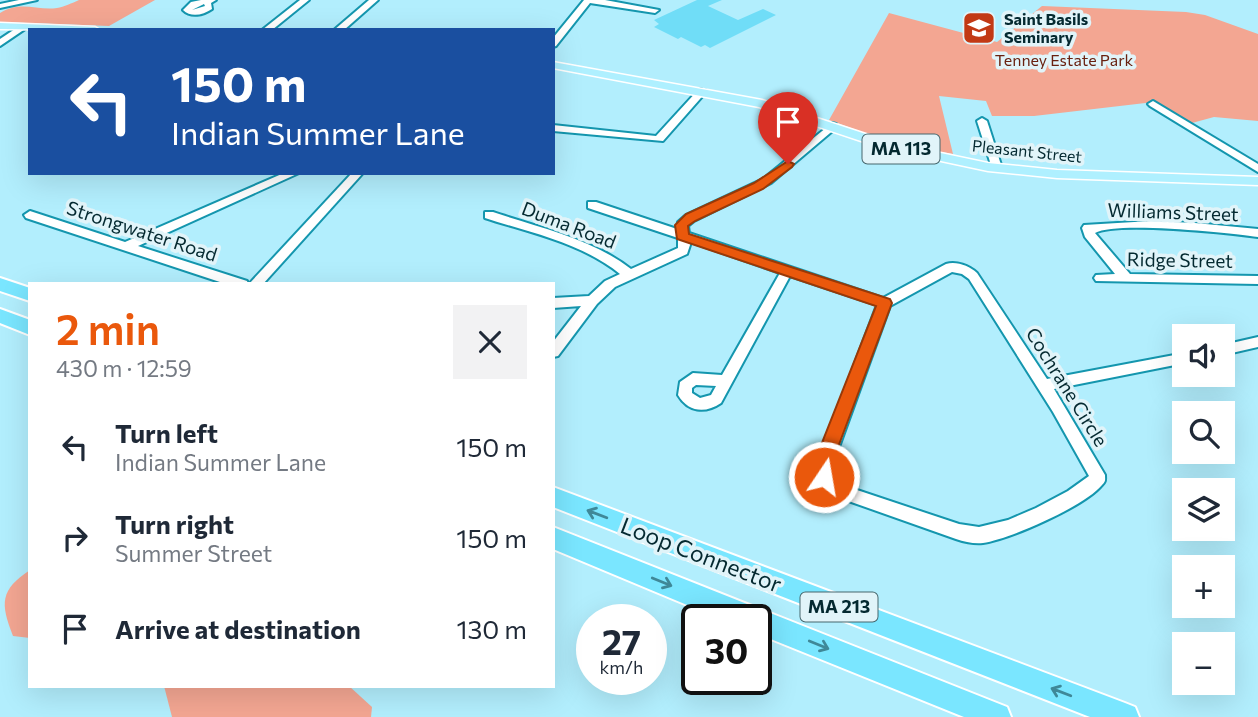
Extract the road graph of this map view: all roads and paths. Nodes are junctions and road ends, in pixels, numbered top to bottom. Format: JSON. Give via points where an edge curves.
{"nodes":[{"id":1,"x":33,"y":0,"type":"edge"},
{"id":2,"x":306,"y":0,"type":"edge"},
{"id":3,"x":374,"y":0,"type":"edge"},
{"id":4,"x":588,"y":0,"type":"edge"},
{"id":5,"x":0,"y":6,"type":"edge"},
{"id":6,"x":655,"y":10,"type":"dead end"},
{"id":7,"x":0,"y":26,"type":"edge"},
{"id":8,"x":24,"y":27,"type":"junction"},
{"id":9,"x":48,"y":28,"type":"edge"},
{"id":10,"x":269,"y":28,"type":"edge"},
{"id":11,"x":340,"y":28,"type":"edge"},
{"id":12,"x":555,"y":41,"type":"edge"},
{"id":13,"x":0,"y":43,"type":"edge"},
{"id":14,"x":555,"y":65,"type":"edge"},
{"id":15,"x":702,"y":91,"type":"junction"},
{"id":16,"x":1153,"y":104,"type":"dead end"},
{"id":17,"x":982,"y":121,"type":"dead end"},
{"id":18,"x":832,"y":126,"type":"junction"},
{"id":19,"x":555,"y":128,"type":"edge"},
{"id":20,"x":997,"y":168,"type":"junction"},
{"id":21,"x":1258,"y":169,"type":"edge"},
{"id":22,"x":289,"y":175,"type":"edge"},
{"id":23,"x":356,"y":175,"type":"edge"},
{"id":24,"x":1258,"y":181,"type":"edge"},
{"id":25,"x":592,"y":205,"type":"dead end"},
{"id":26,"x":30,"y":215,"type":"dead end"},
{"id":27,"x":489,"y":215,"type":"dead end"},
{"id":28,"x":1258,"y":233,"type":"edge"},
{"id":29,"x":682,"y":236,"type":"junction"},
{"id":30,"x":127,"y":246,"type":"junction"},
{"id":31,"x":787,"y":271,"type":"junction"},
{"id":32,"x":631,"y":276,"type":"junction"},
{"id":33,"x":1125,"y":277,"type":"junction"},
{"id":34,"x":1100,"y":278,"type":"dead end"},
{"id":35,"x":1258,"y":280,"type":"edge"},
{"id":36,"x":236,"y":282,"type":"edge"},
{"id":37,"x":257,"y":282,"type":"edge"},
{"id":38,"x":0,"y":284,"type":"edge"},
{"id":39,"x":28,"y":294,"type":"edge"},
{"id":40,"x":592,"y":301,"type":"junction"},
{"id":41,"x":555,"y":303,"type":"edge"},
{"id":42,"x":884,"y":303,"type":"junction"},
{"id":43,"x":0,"y":316,"type":"edge"},
{"id":44,"x":28,"y":327,"type":"edge"},
{"id":45,"x":1258,"y":342,"type":"edge"},
{"id":46,"x":1235,"y":347,"type":"edge"},
{"id":47,"x":555,"y":349,"type":"edge"},
{"id":48,"x":1172,"y":360,"type":"edge"},
{"id":49,"x":726,"y":381,"type":"dead end"},
{"id":50,"x":1044,"y":385,"type":"junction"},
{"id":51,"x":555,"y":498,"type":"edge"},
{"id":52,"x":555,"y":539,"type":"edge"},
{"id":53,"x":716,"y":604,"type":"edge"},
{"id":54,"x":772,"y":626,"type":"edge"},
{"id":55,"x":997,"y":717,"type":"edge"},
{"id":56,"x":1125,"y":717,"type":"edge"}],
"edges":[{"from":1,"to":5,"type":"street"},
{"from":2,"to":10,"type":"street"},
{"from":3,"to":11,"type":"street"},
{"from":4,"to":6,"type":"street"},
{"from":4,"to":12,"type":"street"},
{"from":7,"to":8,"type":"main road"},
{"from":8,"to":9,"type":"main road"},
{"from":8,"to":13,"type":"street"},
{"from":14,"to":15,"type":"main road","name":"Pleasant Street","number":"MA 113"},
{"from":15,"to":18,"type":"main road","name":"Pleasant Street","number":"MA 113"},
{"from":15,"to":19,"type":"street","via":[[659,139]]},
{"from":16,"to":21,"type":"street"},
{"from":17,"to":20,"type":"street"},
{"from":18,"to":20,"type":"main road","name":"Pleasant Street","number":"MA 113","via":[[890,146]]},
{"from":18,"to":29,"type":"street","via":[[767,181],[690,218],[681,225]]},
{"from":20,"to":24,"type":"main road","name":"Pleasant Street","number":"MA 113"},
{"from":22,"to":30,"type":"street"},
{"from":23,"to":37,"type":"street"},
{"from":25,"to":29,"type":"street"},
{"from":26,"to":30,"type":"street","name":"Strongwater Road"},
{"from":27,"to":32,"type":"street","name":"Duma Road","via":[[589,249]]},
{"from":28,"to":33,"type":"street","name":"Williams Street","via":[[1088,228]]},
{"from":29,"to":31,"type":"street"},
{"from":29,"to":32,"type":"street","via":[[683,251]]},
{"from":30,"to":36,"type":"street","name":"Strongwater Road"},
{"from":31,"to":42,"type":"street"},
{"from":31,"to":49,"type":"street"},
{"from":32,"to":40,"type":"street","via":[[610,284]]},
{"from":33,"to":34,"type":"street","name":"Ridge Street"},
{"from":33,"to":35,"type":"street","name":"Ridge Street"},
{"from":38,"to":39,"type":"highway"},
{"from":40,"to":41,"type":"street"},
{"from":40,"to":47,"type":"street"},
{"from":42,"to":50,"type":"street","name":"Cochrane Circle","via":[[950,267],[966,270]]},
{"from":42,"to":50,"type":"street","name":"Cochrane Circle","via":[[825,458],[824,477],[840,491],[973,536],[1000,530],[1078,494],[1097,480],[1097,475]]},
{"from":43,"to":44,"type":"highway"},
{"from":45,"to":46,"type":"street"},
{"from":48,"to":50,"type":"street"},
{"from":56,"to":51,"type":"highway","name":"Loop Connector","number":"MA 213","one_way":true},
{"from":52,"to":53,"type":"highway","name":"Loop Connector","number":"MA 213","one_way":true},
{"from":54,"to":55,"type":"highway","name":"Loop Connector","number":"MA 213","one_way":true}]}
